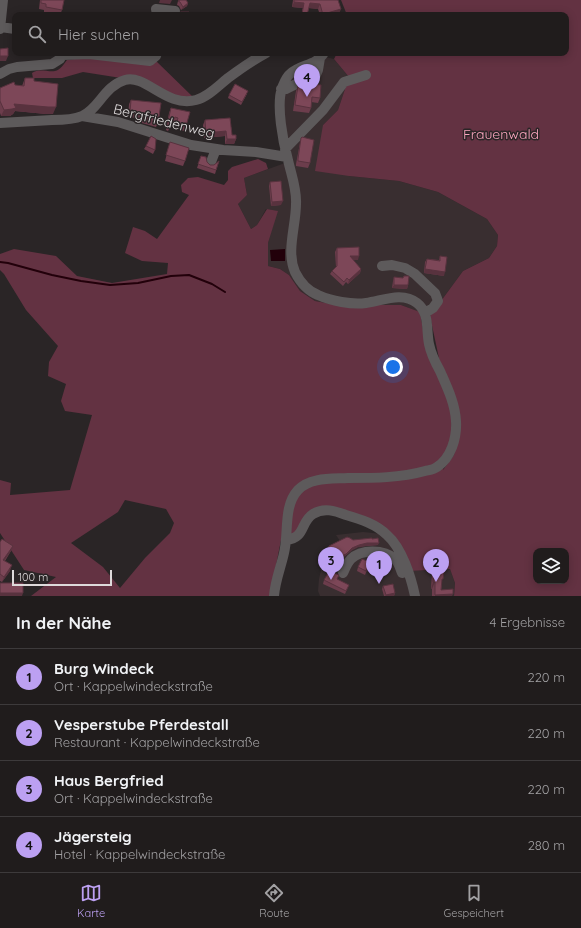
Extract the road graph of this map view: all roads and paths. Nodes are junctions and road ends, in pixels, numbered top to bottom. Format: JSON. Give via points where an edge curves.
{"nodes":[{"id":1,"x":3,"y":0,"type":"edge"},
{"id":2,"x":175,"y":11,"type":"dead end"},
{"id":3,"x":156,"y":12,"type":"edge"},
{"id":4,"x":0,"y":28,"type":"edge"},
{"id":5,"x":12,"y":29,"type":"edge"},
{"id":6,"x":62,"y":56,"type":"edge"},
{"id":7,"x":106,"y":56,"type":"edge"},
{"id":8,"x":156,"y":56,"type":"edge"},
{"id":9,"x":261,"y":56,"type":"edge"},
{"id":10,"x":322,"y":56,"type":"edge"},
{"id":11,"x":0,"y":74,"type":"edge"},
{"id":12,"x":366,"y":75,"type":"dead end"},
{"id":13,"x":82,"y":116,"type":"junction"},
{"id":14,"x":0,"y":123,"type":"edge"},
{"id":15,"x":216,"y":149,"type":"junction"},
{"id":16,"x":286,"y":153,"type":"junction"},
{"id":17,"x":211,"y":162,"type":"dead end"},
{"id":18,"x":382,"y":266,"type":"dead end"},
{"id":19,"x":425,"y":313,"type":"junction"},
{"id":20,"x":286,"y":540,"type":"junction"},
{"id":21,"x":343,"y":573,"type":"dead end"},
{"id":22,"x":414,"y":594,"type":"edge"},
{"id":23,"x":274,"y":596,"type":"edge"}],
"edges":[{"from":1,"to":4,"type":"street"},
{"from":2,"to":3,"type":"street","via":[[156,9]]},
{"from":4,"to":5,"type":"street"},
{"from":6,"to":11,"type":"street","via":[[52,64],[17,67]]},
{"from":7,"to":8,"type":"street","via":[[150,61]]},
{"from":9,"to":13,"type":"street","via":[[196,100],[177,100],[143,83],[127,79],[110,87]]},
{"from":10,"to":16,"type":"street","via":[[315,62],[290,73],[281,89],[280,121]]},
{"from":12,"to":16,"type":"street","via":[[344,82]]},
{"from":13,"to":14,"type":"street"},
{"from":13,"to":15,"type":"street","name":"Bergfriedenweg","via":[[118,122],[191,145]]},
{"from":15,"to":16,"type":"street","name":"Bergfriedenweg"},
{"from":15,"to":17,"type":"street"},
{"from":16,"to":19,"type":"street","via":[[295,187],[296,204],[292,262],[308,289],[324,298],[342,302],[366,303],[396,297],[407,298],[416,302]]},
{"from":18,"to":19,"type":"street","via":[[405,268],[435,292],[438,301]]},
{"from":19,"to":20,"type":"street","via":[[431,353],[450,393],[456,420],[456,432],[448,456],[436,468],[416,474],[381,478],[328,479],[305,485],[297,490],[291,503]]},
{"from":20,"to":22,"type":"street","via":[[294,539],[313,514],[330,509],[371,524],[387,535],[397,547],[407,567]]},
{"from":20,"to":23,"type":"street"},
{"from":21,"to":22,"type":"street","via":[[350,560],[358,554],[386,554],[398,563],[407,588]]}]}
